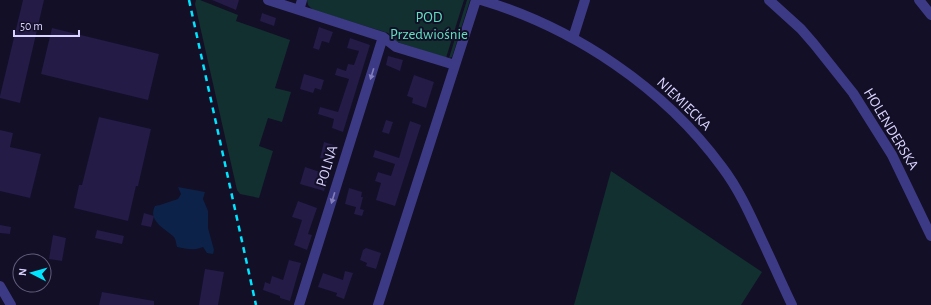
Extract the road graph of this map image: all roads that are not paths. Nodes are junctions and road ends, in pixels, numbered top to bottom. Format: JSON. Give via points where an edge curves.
{"nodes":[{"id":1,"x":268,"y":0,"type":"edge"},
{"id":2,"x":476,"y":0,"type":"edge"},
{"id":3,"x":481,"y":0,"type":"edge"},
{"id":4,"x":585,"y":0,"type":"edge"},
{"id":5,"x":769,"y":0,"type":"edge"},
{"id":6,"x":919,"y":0,"type":"edge"},
{"id":7,"x":301,"y":5,"type":"edge"},
{"id":8,"x":931,"y":15,"type":"edge"},
{"id":9,"x":383,"y":37,"type":"junction"},
{"id":10,"x":573,"y":38,"type":"junction"},
{"id":11,"x":455,"y":65,"type":"junction"},
{"id":12,"x":931,"y":236,"type":"edge"},
{"id":13,"x":0,"y":286,"type":"edge"},
{"id":14,"x":11,"y":305,"type":"edge"},
{"id":15,"x":299,"y":305,"type":"edge"},
{"id":16,"x":378,"y":305,"type":"edge"},
{"id":17,"x":792,"y":305,"type":"edge"}],
"edges":[{"from":1,"to":7,"type":"street"},
{"from":2,"to":11,"type":"street"},
{"from":3,"to":10,"type":"street","name":"NIEMIECKA"},
{"from":4,"to":10,"type":"street"},
{"from":5,"to":12,"type":"street","name":"HOLENDERSKA","via":[[814,44],[853,93],[892,156]]},
{"from":6,"to":8,"type":"street"},
{"from":7,"to":9,"type":"street"},
{"from":9,"to":11,"type":"street","via":[[396,47]]},
{"from":9,"to":15,"type":"street","name":"POLNA","one_way":true},
{"from":10,"to":17,"type":"street","name":"NIEMIECKA","via":[[643,85],[700,140],[742,198]]},
{"from":11,"to":16,"type":"street"},
{"from":13,"to":14,"type":"street"}]}
